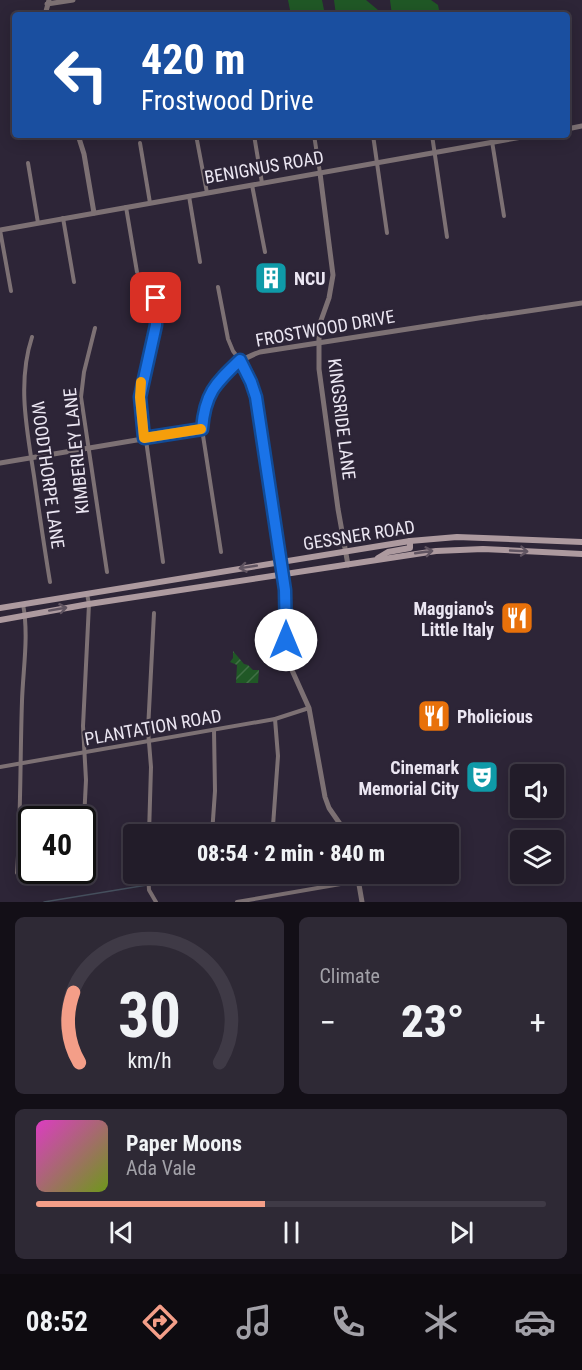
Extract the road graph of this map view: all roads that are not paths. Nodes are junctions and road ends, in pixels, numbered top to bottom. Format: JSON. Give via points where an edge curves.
{"nodes":[{"id":1,"x":73,"y":0,"type":"edge"},
{"id":2,"x":48,"y":2,"type":"edge"},
{"id":3,"x":79,"y":138,"type":"edge"},
{"id":4,"x":197,"y":138,"type":"edge"},
{"id":5,"x":254,"y":138,"type":"edge"},
{"id":6,"x":314,"y":138,"type":"edge"},
{"id":7,"x":373,"y":138,"type":"edge"},
{"id":8,"x":432,"y":138,"type":"edge"},
{"id":9,"x":491,"y":138,"type":"edge"},
{"id":10,"x":518,"y":138,"type":"edge"},
{"id":11,"x":140,"y":143,"type":"dead end"},
{"id":12,"x":492,"y":143,"type":"junction"},
{"id":13,"x":435,"y":153,"type":"junction"},
{"id":14,"x":28,"y":163,"type":"dead end"},
{"id":15,"x":377,"y":163,"type":"junction"},
{"id":16,"x":320,"y":173,"type":"junction"},
{"id":17,"x":262,"y":183,"type":"junction"},
{"id":18,"x":252,"y":185,"type":"junction"},
{"id":19,"x":207,"y":193,"type":"junction"},
{"id":20,"x":189,"y":196,"type":"junction"},
{"id":21,"x":150,"y":203,"type":"junction"},
{"id":22,"x":126,"y":207,"type":"junction"},
{"id":23,"x":94,"y":213,"type":"junction"},
{"id":24,"x":504,"y":216,"type":"dead end"},
{"id":25,"x":63,"y":218,"type":"junction"},
{"id":26,"x":38,"y":223,"type":"junction"},
{"id":27,"x":0,"y":230,"type":"edge"},
{"id":28,"x":387,"y":233,"type":"dead end"},
{"id":29,"x":447,"y":237,"type":"dead end"},
{"id":30,"x":264,"y":252,"type":"dead end"},
{"id":31,"x":200,"y":262,"type":"dead end"},
{"id":32,"x":137,"y":272,"type":"dead end"},
{"id":33,"x":74,"y":282,"type":"dead end"},
{"id":34,"x":218,"y":287,"type":"dead end"},
{"id":35,"x":11,"y":291,"type":"dead end"},
{"id":36,"x":156,"y":298,"type":"dead end"},
{"id":37,"x":582,"y":303,"type":"edge"},
{"id":38,"x":95,"y":328,"type":"dead end"},
{"id":39,"x":32,"y":337,"type":"dead end"},
{"id":40,"x":318,"y":342,"type":"junction"},
{"id":41,"x":240,"y":360,"type":"junction"},
{"id":42,"x":202,"y":429,"type":"junction"},
{"id":43,"x":144,"y":438,"type":"junction"},
{"id":44,"x":88,"y":448,"type":"junction"},
{"id":45,"x":31,"y":457,"type":"junction"},
{"id":46,"x":0,"y":462,"type":"edge"},
{"id":47,"x":410,"y":541,"type":"junction"},
{"id":48,"x":582,"y":542,"type":"edge"},
{"id":49,"x":221,"y":552,"type":"dead end"},
{"id":50,"x":345,"y":552,"type":"junction"},
{"id":51,"x":582,"y":554,"type":"edge"},
{"id":52,"x":375,"y":560,"type":"junction"},
{"id":53,"x":163,"y":562,"type":"dead end"},
{"id":54,"x":280,"y":562,"type":"junction"},
{"id":55,"x":348,"y":565,"type":"junction"},
{"id":56,"x":107,"y":572,"type":"dead end"},
{"id":57,"x":282,"y":574,"type":"junction"},
{"id":58,"x":193,"y":576,"type":"junction"},
{"id":59,"x":50,"y":582,"type":"dead end"},
{"id":60,"x":195,"y":588,"type":"junction"},
{"id":61,"x":87,"y":594,"type":"junction"},
{"id":62,"x":23,"y":604,"type":"junction"},
{"id":63,"x":88,"y":604,"type":"junction"},
{"id":64,"x":0,"y":608,"type":"edge"},
{"id":65,"x":154,"y":613,"type":"dead end"},
{"id":66,"x":25,"y":615,"type":"junction"},
{"id":67,"x":0,"y":620,"type":"edge"},
{"id":68,"x":309,"y":708,"type":"junction"},
{"id":69,"x":275,"y":719,"type":"junction"},
{"id":70,"x":214,"y":730,"type":"junction"},
{"id":71,"x":149,"y":742,"type":"junction"},
{"id":72,"x":84,"y":753,"type":"junction"},
{"id":73,"x":20,"y":764,"type":"junction"},
{"id":74,"x":0,"y":767,"type":"edge"},
{"id":75,"x":85,"y":806,"type":"edge"},
{"id":76,"x":149,"y":824,"type":"edge"},
{"id":77,"x":213,"y":824,"type":"edge"},
{"id":78,"x":273,"y":824,"type":"edge"},
{"id":79,"x":339,"y":824,"type":"edge"},
{"id":80,"x":17,"y":873,"type":"dead end"},
{"id":81,"x":148,"y":884,"type":"edge"},
{"id":82,"x":341,"y":884,"type":"edge"},
{"id":83,"x":359,"y":884,"type":"edge"},
{"id":84,"x":156,"y":902,"type":"edge"},
{"id":85,"x":237,"y":902,"type":"edge"},
{"id":86,"x":362,"y":902,"type":"edge"}],
"edges":[{"from":1,"to":2,"type":"street"},
{"from":3,"to":23,"type":"street"},
{"from":4,"to":19,"type":"street"},
{"from":5,"to":17,"type":"street"},
{"from":6,"to":16,"type":"street","name":"KINGSRIDE LANE"},
{"from":7,"to":15,"type":"street"},
{"from":8,"to":13,"type":"street"},
{"from":9,"to":12,"type":"street"},
{"from":10,"to":12,"type":"street","name":"BENIGNUS ROAD"},
{"from":11,"to":21,"type":"street"},
{"from":12,"to":13,"type":"street","name":"BENIGNUS ROAD"},
{"from":12,"to":24,"type":"street"},
{"from":13,"to":15,"type":"street","name":"BENIGNUS ROAD"},
{"from":13,"to":29,"type":"street"},
{"from":14,"to":26,"type":"street"},
{"from":15,"to":16,"type":"street","name":"BENIGNUS ROAD"},
{"from":15,"to":28,"type":"street"},
{"from":16,"to":17,"type":"street","name":"BENIGNUS ROAD"},
{"from":16,"to":40,"type":"street","name":"KINGSRIDE LANE","via":[[333,275]]},
{"from":17,"to":18,"type":"street","name":"BENIGNUS ROAD"},
{"from":18,"to":19,"type":"street","name":"BENIGNUS ROAD"},
{"from":18,"to":30,"type":"street"},
{"from":19,"to":20,"type":"street","name":"BENIGNUS ROAD"},
{"from":20,"to":21,"type":"street","name":"BENIGNUS ROAD"},
{"from":20,"to":31,"type":"street"},
{"from":21,"to":22,"type":"street","name":"BENIGNUS ROAD"},
{"from":22,"to":23,"type":"street","name":"BENIGNUS ROAD"},
{"from":22,"to":32,"type":"street"},
{"from":23,"to":25,"type":"street","name":"BENIGNUS ROAD"},
{"from":25,"to":26,"type":"street","name":"BENIGNUS ROAD"},
{"from":25,"to":33,"type":"street"},
{"from":26,"to":27,"type":"street","name":"BENIGNUS ROAD"},
{"from":27,"to":35,"type":"street"},
{"from":34,"to":41,"type":"street","via":[[228,339]]},
{"from":36,"to":43,"type":"street","via":[[156,325],[140,397]]},
{"from":37,"to":40,"type":"street","name":"FROSTWOOD DRIVE"},
{"from":38,"to":44,"type":"street","name":"KIMBERLEY LANE","via":[[81,385]]},
{"from":39,"to":45,"type":"street","name":"WOODTHORPE LANE","via":[[23,388]]},
{"from":40,"to":41,"type":"street","name":"FROSTWOOD DRIVE"},
{"from":40,"to":50,"type":"street","name":"KINGSRIDE LANE"},
{"from":41,"to":42,"type":"street","name":"FROSTWOOD DRIVE","via":[[210,394]]},
{"from":41,"to":54,"type":"street","via":[[256,397]]},
{"from":42,"to":43,"type":"street"},
{"from":42,"to":49,"type":"street"},
{"from":43,"to":44,"type":"street"},
{"from":43,"to":53,"type":"street"},
{"from":44,"to":45,"type":"street"},
{"from":44,"to":56,"type":"street","name":"KIMBERLEY LANE"},
{"from":45,"to":46,"type":"street"},
{"from":45,"to":59,"type":"street","name":"WOODTHORPE LANE"},
{"from":47,"to":48,"type":"main road","name":"GESSNER ROAD","via":[[457,537]]},
{"from":47,"to":50,"type":"main road","name":"GESSNER ROAD"},
{"from":47,"to":52,"type":"main road","via":[[410,548],[388,552]]},
{"from":50,"to":54,"type":"main road","name":"GESSNER ROAD"},
{"from":50,"to":55,"type":"street","name":"KINGSRIDE LANE"},
{"from":52,"to":51,"type":"main road","name":"GESSNER ROAD","one_way":true,"via":[[460,549]]},
{"from":52,"to":55,"type":"main road","name":"GESSNER ROAD"},
{"from":54,"to":57,"type":"street"},
{"from":54,"to":58,"type":"main road","name":"GESSNER ROAD","one_way":true},
{"from":55,"to":57,"type":"main road","name":"GESSNER ROAD"},
{"from":57,"to":60,"type":"main road","name":"GESSNER ROAD"},
{"from":57,"to":68,"type":"street","via":[[286,649]]},
{"from":58,"to":60,"type":"main road"},
{"from":58,"to":61,"type":"main road","name":"GESSNER ROAD"},
{"from":60,"to":63,"type":"main road","name":"GESSNER ROAD"},
{"from":61,"to":62,"type":"main road","name":"GESSNER ROAD"},
{"from":61,"to":63,"type":"street"},
{"from":62,"to":64,"type":"main road","name":"GESSNER ROAD"},
{"from":62,"to":66,"type":"street"},
{"from":66,"to":63,"type":"main road","name":"GESSNER ROAD","one_way":true},
{"from":63,"to":72,"type":"street"},
{"from":65,"to":71,"type":"street"},
{"from":66,"to":67,"type":"main road","name":"GESSNER ROAD"},
{"from":66,"to":73,"type":"street"},
{"from":68,"to":69,"type":"street","name":"PLANTATION ROAD"},
{"from":68,"to":79,"type":"street","via":[[325,797]]},
{"from":69,"to":70,"type":"street","name":"PLANTATION ROAD"},
{"from":69,"to":78,"type":"street","via":[[278,756]]},
{"from":70,"to":71,"type":"street","name":"PLANTATION ROAD"},
{"from":70,"to":77,"type":"street"},
{"from":71,"to":72,"type":"street","name":"PLANTATION ROAD"},
{"from":71,"to":76,"type":"street"},
{"from":72,"to":73,"type":"street","name":"PLANTATION ROAD"},
{"from":72,"to":75,"type":"street"},
{"from":73,"to":74,"type":"street","name":"PLANTATION ROAD"},
{"from":73,"to":80,"type":"street"},
{"from":81,"to":84,"type":"street"},
{"from":82,"to":85,"type":"street"},
{"from":83,"to":86,"type":"street"}]}
